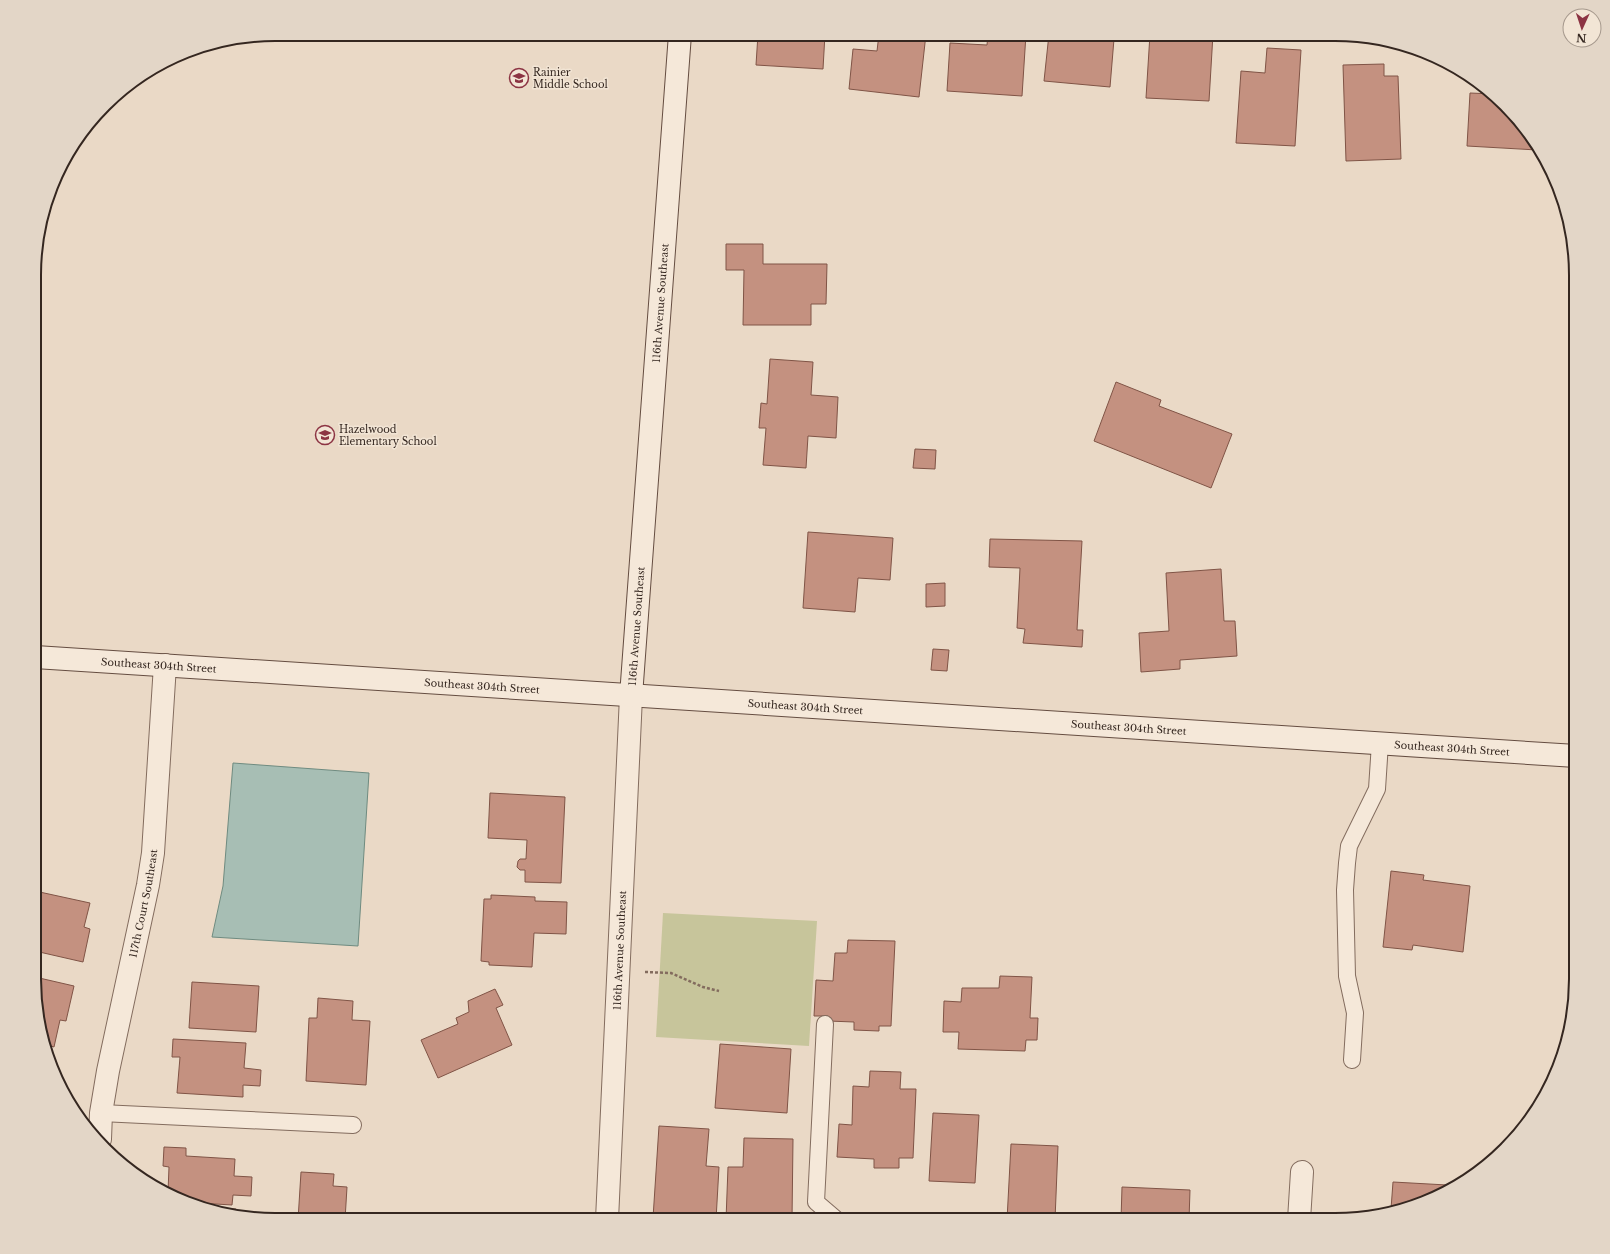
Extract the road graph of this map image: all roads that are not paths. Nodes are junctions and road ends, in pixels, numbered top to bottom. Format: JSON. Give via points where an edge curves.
{"nodes":[{"id":1,"x":679,"y":41,"type":"edge"},
{"id":2,"x":41,"y":657,"type":"edge"},
{"id":3,"x":165,"y":665,"type":"junction"},
{"id":4,"x":631,"y":696,"type":"junction"},
{"id":5,"x":1380,"y":743,"type":"junction"},
{"id":6,"x":1569,"y":756,"type":"edge"},
{"id":7,"x":825,"y":1024,"type":"dead end"},
{"id":8,"x":1352,"y":1060,"type":"dead end"},
{"id":9,"x":101,"y":1113,"type":"junction"},
{"id":10,"x":353,"y":1125,"type":"dead end"},
{"id":11,"x":100,"y":1134,"type":"edge"},
{"id":12,"x":1302,"y":1172,"type":"dead end"},
{"id":13,"x":607,"y":1213,"type":"edge"},
{"id":14,"x":829,"y":1213,"type":"edge"},
{"id":15,"x":1299,"y":1213,"type":"edge"}],
"edges":[{"from":1,"to":4,"type":"street","name":"116th Avenue Southeast"},
{"from":2,"to":3,"type":"street","name":"Southeast 304th Street"},
{"from":3,"to":4,"type":"street","name":"Southeast 304th Street"},
{"from":3,"to":9,"type":"street","name":"117th Court Southeast","via":[[153,853]]},
{"from":4,"to":5,"type":"street","name":"Southeast 304th Street"},
{"from":4,"to":13,"type":"street","name":"116th Avenue Southeast"},
{"from":5,"to":6,"type":"street","name":"Southeast 304th Street"},
{"from":5,"to":8,"type":"lane","via":[[1377,789],[1349,846],[1347,863],[1347,976],[1355,1013]]},
{"from":7,"to":14,"type":"lane","via":[[816,1202]]},
{"from":9,"to":10,"type":"lane"},
{"from":9,"to":11,"type":"street","name":"117th Court Southeast"},
{"from":12,"to":15,"type":"street"}]}
